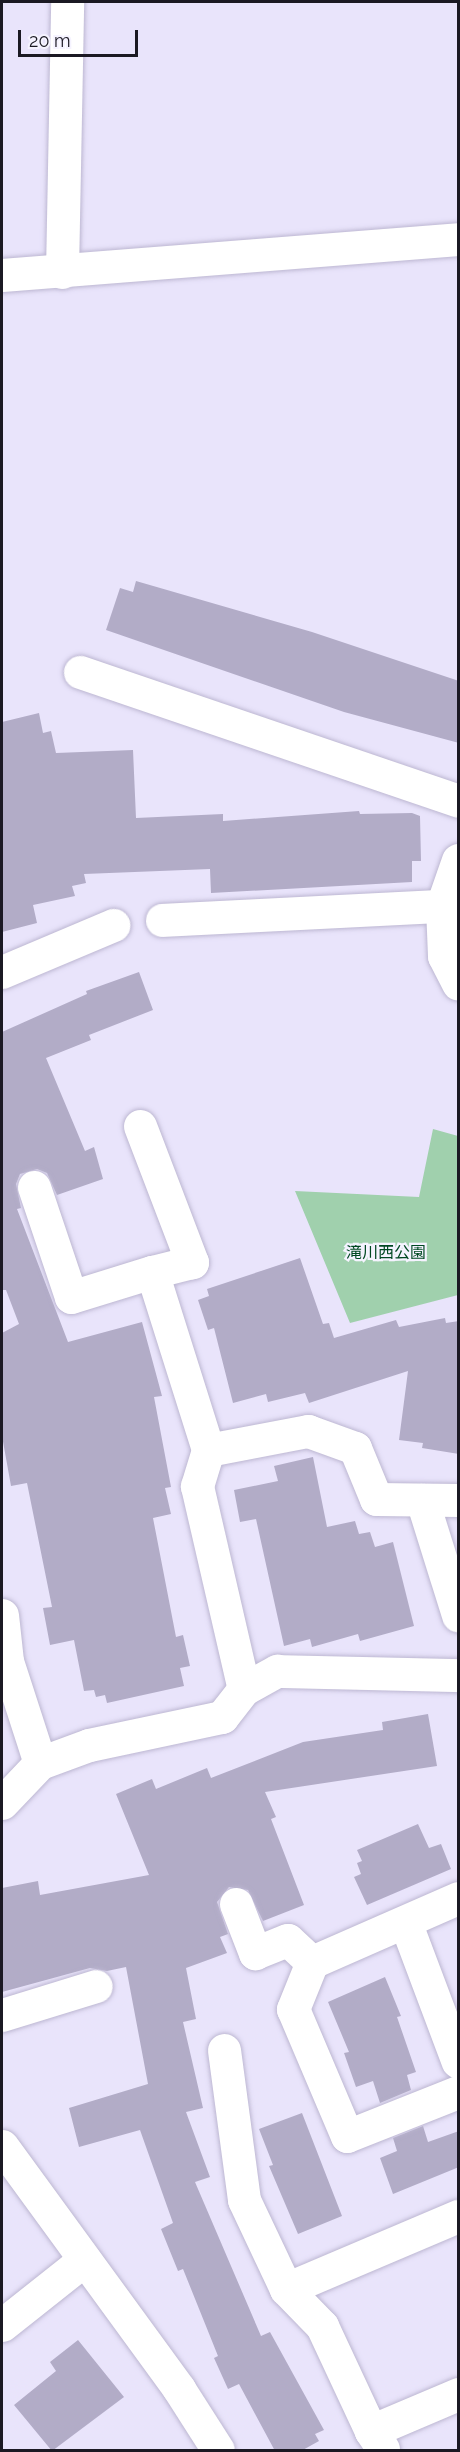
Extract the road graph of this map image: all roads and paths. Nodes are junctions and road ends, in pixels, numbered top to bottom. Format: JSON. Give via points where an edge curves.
{"nodes":[{"id":1,"x":67,"y":2,"type":"edge"},
{"id":2,"x":459,"y":238,"type":"edge"},
{"id":3,"x":62,"y":272,"type":"junction"},
{"id":4,"x":2,"y":275,"type":"edge"},
{"id":5,"x":80,"y":672,"type":"dead end"},
{"id":6,"x":459,"y":801,"type":"edge"},
{"id":7,"x":459,"y":860,"type":"edge"},
{"id":8,"x":442,"y":906,"type":"junction"},
{"id":9,"x":162,"y":920,"type":"dead end"},
{"id":10,"x":113,"y":926,"type":"dead end"},
{"id":11,"x":2,"y":972,"type":"edge"},
{"id":12,"x":459,"y":984,"type":"edge"},
{"id":13,"x":141,"y":1126,"type":"dead end"},
{"id":14,"x":34,"y":1187,"type":"dead end"},
{"id":15,"x":152,"y":1272,"type":"junction"},
{"id":16,"x":208,"y":1450,"type":"junction"},
{"id":17,"x":422,"y":1500,"type":"junction"},
{"id":18,"x":459,"y":1500,"type":"edge"},
{"id":19,"x":2,"y":1615,"type":"edge"},
{"id":20,"x":459,"y":1615,"type":"edge"},
{"id":21,"x":459,"y":1675,"type":"edge"},
{"id":22,"x":244,"y":1689,"type":"junction"},
{"id":23,"x":40,"y":1763,"type":"junction"},
{"id":24,"x":2,"y":1803,"type":"edge"},
{"id":25,"x":459,"y":1898,"type":"edge"},
{"id":26,"x":236,"y":1904,"type":"dead end"},
{"id":27,"x":406,"y":1924,"type":"junction"},
{"id":28,"x":312,"y":1962,"type":"junction"},
{"id":29,"x":96,"y":1986,"type":"dead end"},
{"id":30,"x":2,"y":2015,"type":"edge"},
{"id":31,"x":224,"y":2050,"type":"dead end"},
{"id":32,"x":459,"y":2062,"type":"edge"},
{"id":33,"x":459,"y":2092,"type":"edge"},
{"id":34,"x":2,"y":2146,"type":"edge"},
{"id":35,"x":459,"y":2217,"type":"edge"},
{"id":36,"x":84,"y":2260,"type":"junction"},
{"id":37,"x":286,"y":2289,"type":"junction"},
{"id":38,"x":2,"y":2325,"type":"edge"},
{"id":39,"x":459,"y":2394,"type":"edge"},
{"id":40,"x":378,"y":2441,"type":"edge"},
{"id":41,"x":218,"y":2451,"type":"edge"}],
"edges":[{"from":1,"to":3,"type":"street"},
{"from":2,"to":3,"type":"street"},
{"from":3,"to":4,"type":"street"},
{"from":5,"to":6,"type":"street"},
{"from":7,"to":8,"type":"street"},
{"from":8,"to":9,"type":"street"},
{"from":8,"to":12,"type":"street","via":[[444,956]]},
{"from":10,"to":11,"type":"street"},
{"from":13,"to":15,"type":"street","via":[[192,1262]]},
{"from":14,"to":15,"type":"street","via":[[71,1297]]},
{"from":15,"to":16,"type":"street"},
{"from":16,"to":17,"type":"street","via":[[308,1431],[355,1448],[376,1499]]},
{"from":16,"to":22,"type":"street","via":[[197,1486]]},
{"from":17,"to":18,"type":"street"},
{"from":17,"to":20,"type":"street"},
{"from":19,"to":23,"type":"street","via":[[8,1661]]},
{"from":21,"to":22,"type":"street","via":[[277,1671]]},
{"from":22,"to":23,"type":"street","via":[[222,1717],[89,1745]]},
{"from":23,"to":24,"type":"street"},
{"from":25,"to":27,"type":"street"},
{"from":26,"to":28,"type":"street","via":[[255,1953],[288,1940]]},
{"from":27,"to":28,"type":"street"},
{"from":27,"to":32,"type":"street"},
{"from":28,"to":33,"type":"street","via":[[293,2010],[347,2136]]},
{"from":29,"to":30,"type":"street"},
{"from":31,"to":37,"type":"street","via":[[244,2200]]},
{"from":34,"to":36,"type":"street"},
{"from":35,"to":37,"type":"street"},
{"from":36,"to":38,"type":"street"},
{"from":36,"to":41,"type":"street","via":[[179,2389]]},
{"from":37,"to":40,"type":"street","via":[[322,2326]]},
{"from":39,"to":40,"type":"street"}]}
